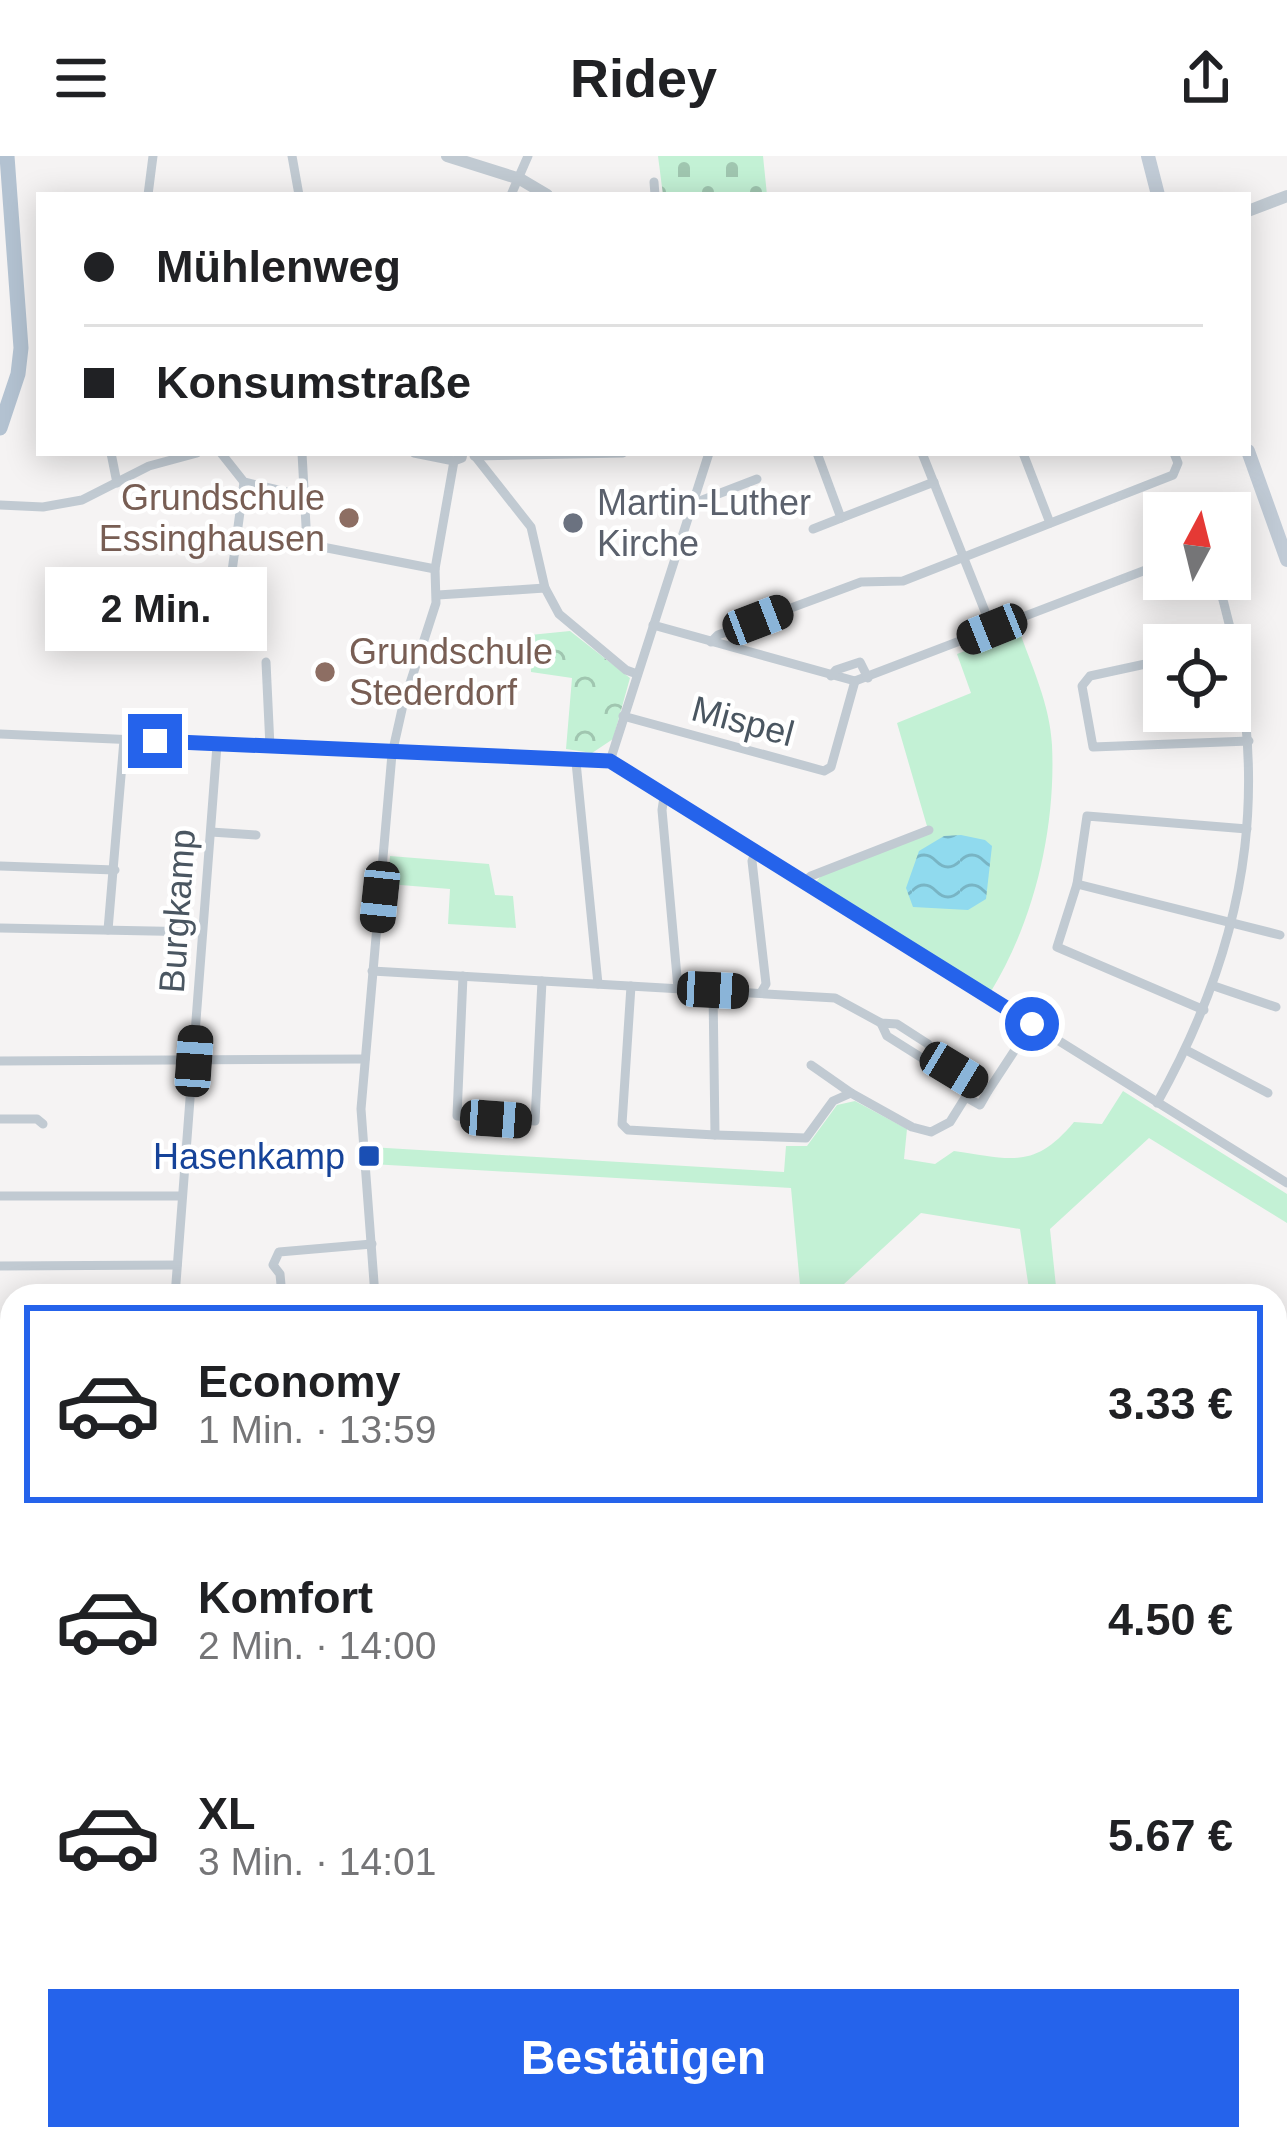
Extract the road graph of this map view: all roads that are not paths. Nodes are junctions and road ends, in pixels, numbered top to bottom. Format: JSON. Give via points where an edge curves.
{"nodes":[{"id":1,"x":7,"y":156,"type":"edge"},
{"id":2,"x":153,"y":156,"type":"edge"},
{"id":3,"x":292,"y":156,"type":"edge"},
{"id":4,"x":447,"y":156,"type":"edge"},
{"id":5,"x":528,"y":156,"type":"edge"},
{"id":6,"x":1148,"y":156,"type":"edge"},
{"id":7,"x":520,"y":179,"type":"junction"},
{"id":8,"x":654,"y":182,"type":"dead end"},
{"id":9,"x":148,"y":192,"type":"edge"},
{"id":10,"x":298,"y":192,"type":"edge"},
{"id":11,"x":513,"y":192,"type":"edge"},
{"id":12,"x":542,"y":192,"type":"edge"},
{"id":13,"x":655,"y":192,"type":"edge"},
{"id":14,"x":1157,"y":192,"type":"edge"},
{"id":15,"x":1287,"y":196,"type":"edge"},
{"id":16,"x":1251,"y":211,"type":"edge"},
{"id":17,"x":0,"y":428,"type":"edge"},
{"id":18,"x":112,"y":456,"type":"edge"},
{"id":19,"x":186,"y":456,"type":"edge"},
{"id":20,"x":223,"y":456,"type":"edge"},
{"id":21,"x":302,"y":456,"type":"edge"},
{"id":22,"x":504,"y":456,"type":"edge"},
{"id":23,"x":708,"y":456,"type":"edge"},
{"id":24,"x":818,"y":456,"type":"edge"},
{"id":25,"x":923,"y":456,"type":"edge"},
{"id":26,"x":1024,"y":456,"type":"edge"},
{"id":27,"x":1175,"y":456,"type":"edge"},
{"id":28,"x":1250,"y":456,"type":"edge"},
{"id":29,"x":464,"y":457,"type":"edge"},
{"id":30,"x":757,"y":478,"type":"dead end"},
{"id":31,"x":244,"y":482,"type":"junction"},
{"id":32,"x":934,"y":482,"type":"junction"},
{"id":33,"x":117,"y":483,"type":"junction"},
{"id":34,"x":304,"y":496,"type":"junction"},
{"id":35,"x":0,"y":502,"type":"edge"},
{"id":36,"x":692,"y":503,"type":"junction"},
{"id":37,"x":842,"y":518,"type":"junction"},
{"id":38,"x":1050,"y":523,"type":"junction"},
{"id":39,"x":813,"y":529,"type":"dead end"},
{"id":40,"x":962,"y":557,"type":"junction"},
{"id":41,"x":1287,"y":560,"type":"edge"},
{"id":42,"x":540,"y":565,"type":"junction"},
{"id":43,"x":435,"y":569,"type":"junction"},
{"id":44,"x":1143,"y":571,"type":"edge"},
{"id":45,"x":545,"y":588,"type":"junction"},
{"id":46,"x":523,"y":589,"type":"junction"},
{"id":47,"x":438,"y":595,"type":"junction"},
{"id":48,"x":226,"y":616,"type":"dead end"},
{"id":49,"x":653,"y":625,"type":"junction"},
{"id":50,"x":992,"y":629,"type":"junction"},
{"id":51,"x":712,"y":641,"type":"junction"},
{"id":52,"x":266,"y":662,"type":"dead end"},
{"id":53,"x":1143,"y":665,"type":"edge"},
{"id":54,"x":637,"y":674,"type":"junction"},
{"id":55,"x":831,"y":676,"type":"junction"},
{"id":56,"x":868,"y":678,"type":"junction"},
{"id":57,"x":855,"y":681,"type":"junction"},
{"id":58,"x":623,"y":716,"type":"junction"},
{"id":59,"x":1247,"y":732,"type":"edge"},
{"id":60,"x":0,"y":734,"type":"edge"},
{"id":61,"x":124,"y":740,"type":"junction"},
{"id":62,"x":1249,"y":741,"type":"junction"},
{"id":63,"x":217,"y":745,"type":"junction"},
{"id":64,"x":270,"y":747,"type":"junction"},
{"id":65,"x":392,"y":754,"type":"junction"},
{"id":66,"x":610,"y":761,"type":"junction"},
{"id":67,"x":576,"y":762,"type":"junction"},
{"id":68,"x":664,"y":796,"type":"junction"},
{"id":69,"x":1247,"y":829,"type":"junction"},
{"id":70,"x":929,"y":830,"type":"dead end"},
{"id":71,"x":211,"y":832,"type":"junction"},
{"id":72,"x":256,"y":835,"type":"dead end"},
{"id":73,"x":755,"y":853,"type":"junction"},
{"id":74,"x":0,"y":866,"type":"edge"},
{"id":75,"x":115,"y":870,"type":"junction"},
{"id":76,"x":803,"y":883,"type":"junction"},
{"id":77,"x":1077,"y":884,"type":"junction"},
{"id":78,"x":1233,"y":922,"type":"junction"},
{"id":79,"x":0,"y":928,"type":"edge"},
{"id":80,"x":108,"y":930,"type":"junction"},
{"id":81,"x":202,"y":932,"type":"junction"},
{"id":82,"x":1280,"y":935,"type":"dead end"},
{"id":83,"x":372,"y":971,"type":"junction"},
{"id":84,"x":464,"y":976,"type":"junction"},
{"id":85,"x":542,"y":981,"type":"junction"},
{"id":86,"x":598,"y":984,"type":"junction"},
{"id":87,"x":631,"y":986,"type":"junction"},
{"id":88,"x":1214,"y":986,"type":"junction"},
{"id":89,"x":678,"y":988,"type":"junction"},
{"id":90,"x":713,"y":990,"type":"junction"},
{"id":91,"x":762,"y":991,"type":"junction"},
{"id":92,"x":1276,"y":1007,"type":"dead end"},
{"id":93,"x":1204,"y":1010,"type":"junction"},
{"id":94,"x":1032,"y":1024,"type":"junction"},
{"id":95,"x":1186,"y":1050,"type":"junction"},
{"id":96,"x":365,"y":1059,"type":"junction"},
{"id":97,"x":0,"y":1061,"type":"edge"},
{"id":98,"x":194,"y":1061,"type":"junction"},
{"id":99,"x":811,"y":1065,"type":"dead end"},
{"id":100,"x":975,"y":1082,"type":"junction"},
{"id":101,"x":988,"y":1091,"type":"junction"},
{"id":102,"x":851,"y":1093,"type":"junction"},
{"id":103,"x":1268,"y":1093,"type":"dead end"},
{"id":104,"x":966,"y":1097,"type":"junction"},
{"id":105,"x":1157,"y":1102,"type":"junction"},
{"id":106,"x":0,"y":1119,"type":"edge"},
{"id":107,"x":43,"y":1124,"type":"dead end"},
{"id":108,"x":716,"y":1135,"type":"junction"},
{"id":109,"x":1287,"y":1183,"type":"edge"},
{"id":110,"x":0,"y":1196,"type":"edge"},
{"id":111,"x":182,"y":1196,"type":"junction"},
{"id":112,"x":371,"y":1244,"type":"junction"},
{"id":113,"x":177,"y":1265,"type":"junction"},
{"id":114,"x":0,"y":1266,"type":"edge"},
{"id":115,"x":176,"y":1284,"type":"edge"},
{"id":116,"x":281,"y":1284,"type":"edge"},
{"id":117,"x":374,"y":1284,"type":"edge"}],
"edges":[{"from":1,"to":17,"type":"main road","via":[[21,348]]},
{"from":2,"to":9,"type":"street"},
{"from":3,"to":10,"type":"street"},
{"from":4,"to":7,"type":"street"},
{"from":5,"to":7,"type":"street"},
{"from":6,"to":14,"type":"main road"},
{"from":7,"to":11,"type":"street"},
{"from":7,"to":12,"type":"street"},
{"from":8,"to":13,"type":"street"},
{"from":15,"to":16,"type":"street"},
{"from":18,"to":33,"type":"street"},
{"from":19,"to":33,"type":"street"},
{"from":20,"to":31,"type":"street"},
{"from":21,"to":34,"type":"street"},
{"from":22,"to":29,"type":"street"},
{"from":23,"to":36,"type":"street"},
{"from":24,"to":37,"type":"street"},
{"from":25,"to":32,"type":"street"},
{"from":26,"to":38,"type":"street"},
{"from":27,"to":38,"type":"street","via":[[1173,475]]},
{"from":28,"to":41,"type":"main road"},
{"from":29,"to":42,"type":"street","via":[[531,526]]},
{"from":29,"to":43,"type":"street"},
{"from":30,"to":36,"type":"street"},
{"from":31,"to":34,"type":"street"},
{"from":31,"to":48,"type":"street"},
{"from":32,"to":37,"type":"street"},
{"from":32,"to":40,"type":"street"},
{"from":33,"to":35,"type":"street","via":[[54,506]]},
{"from":34,"to":43,"type":"street","via":[[307,544]]},
{"from":36,"to":49,"type":"street"},
{"from":37,"to":39,"type":"street"},
{"from":38,"to":40,"type":"street"},
{"from":40,"to":50,"type":"street"},
{"from":40,"to":51,"type":"street","via":[[903,581],[861,582]]},
{"from":42,"to":45,"type":"street"},
{"from":42,"to":46,"type":"street"},
{"from":43,"to":47,"type":"street"},
{"from":44,"to":50,"type":"street"},
{"from":45,"to":46,"type":"street"},
{"from":45,"to":54,"type":"street","via":[[568,623]]},
{"from":46,"to":47,"type":"street"},
{"from":47,"to":65,"type":"street"},
{"from":49,"to":51,"type":"street"},
{"from":49,"to":54,"type":"street"},
{"from":50,"to":56,"type":"street"},
{"from":51,"to":55,"type":"street"},
{"from":52,"to":64,"type":"street"},
{"from":53,"to":62,"type":"street","via":[[1090,676],[1082,686],[1093,747]]},
{"from":54,"to":58,"type":"street"},
{"from":55,"to":56,"type":"street","via":[[855,662]]},
{"from":55,"to":57,"type":"street"},
{"from":56,"to":57,"type":"street"},
{"from":57,"to":58,"type":"street","name":"Mispel","via":[[824,771]]},
{"from":58,"to":66,"type":"street"},
{"from":59,"to":62,"type":"street"},
{"from":60,"to":61,"type":"street"},
{"from":61,"to":63,"type":"street"},
{"from":61,"to":75,"type":"street"},
{"from":62,"to":69,"type":"street"},
{"from":63,"to":64,"type":"street"},
{"from":63,"to":71,"type":"street","name":"Burgkamp"},
{"from":64,"to":65,"type":"street"},
{"from":65,"to":67,"type":"street"},
{"from":65,"to":83,"type":"street"},
{"from":66,"to":67,"type":"street"},
{"from":66,"to":68,"type":"street"},
{"from":67,"to":86,"type":"street"},
{"from":68,"to":73,"type":"street"},
{"from":68,"to":89,"type":"street"},
{"from":69,"to":77,"type":"street","via":[[1087,816]]},
{"from":69,"to":78,"type":"street"},
{"from":70,"to":76,"type":"street"},
{"from":71,"to":72,"type":"street"},
{"from":71,"to":81,"type":"street","name":"Burgkamp"},
{"from":73,"to":76,"type":"street"},
{"from":73,"to":91,"type":"street"},
{"from":74,"to":75,"type":"street"},
{"from":75,"to":80,"type":"street"},
{"from":76,"to":94,"type":"street"},
{"from":77,"to":78,"type":"street"},
{"from":77,"to":93,"type":"street","via":[[1057,947]]},
{"from":78,"to":82,"type":"street"},
{"from":78,"to":88,"type":"street"},
{"from":79,"to":80,"type":"street"},
{"from":80,"to":81,"type":"street"},
{"from":81,"to":98,"type":"street","name":"Burgkamp"},
{"from":83,"to":84,"type":"street"},
{"from":83,"to":96,"type":"street"},
{"from":84,"to":85,"type":"street"},
{"from":84,"to":85,"type":"street","via":[[457,1116],[535,1121]]},
{"from":85,"to":86,"type":"street"},
{"from":86,"to":87,"type":"street"},
{"from":87,"to":89,"type":"street"},
{"from":87,"to":108,"type":"street","via":[[622,1124]]},
{"from":88,"to":92,"type":"street"},
{"from":88,"to":93,"type":"street"},
{"from":89,"to":90,"type":"street"},
{"from":90,"to":91,"type":"street"},
{"from":90,"to":108,"type":"street"},
{"from":91,"to":100,"type":"street","via":[[835,998],[897,1024]]},
{"from":93,"to":95,"type":"street"},
{"from":94,"to":101,"type":"street"},
{"from":94,"to":105,"type":"street"},
{"from":95,"to":103,"type":"street"},
{"from":95,"to":105,"type":"street"},
{"from":96,"to":98,"type":"street"},
{"from":96,"to":112,"type":"street","via":[[361,1123]]},
{"from":97,"to":98,"type":"street"},
{"from":98,"to":111,"type":"street","name":"Burgkamp"},
{"from":99,"to":102,"type":"street"},
{"from":100,"to":101,"type":"street"},
{"from":100,"to":104,"type":"street"},
{"from":101,"to":104,"type":"street","via":[[980,1105]]},
{"from":102,"to":104,"type":"street","via":[[931,1132],[950,1122]]},
{"from":102,"to":108,"type":"street","via":[[833,1100],[806,1138]]},
{"from":105,"to":109,"type":"street"},
{"from":106,"to":107,"type":"street"},
{"from":110,"to":111,"type":"street"},
{"from":111,"to":113,"type":"street","name":"Burgkamp"},
{"from":112,"to":116,"type":"street","via":[[280,1252],[273,1265]]},
{"from":112,"to":117,"type":"street"},
{"from":113,"to":114,"type":"street"},
{"from":113,"to":115,"type":"street","name":"Burgkamp"}]}
